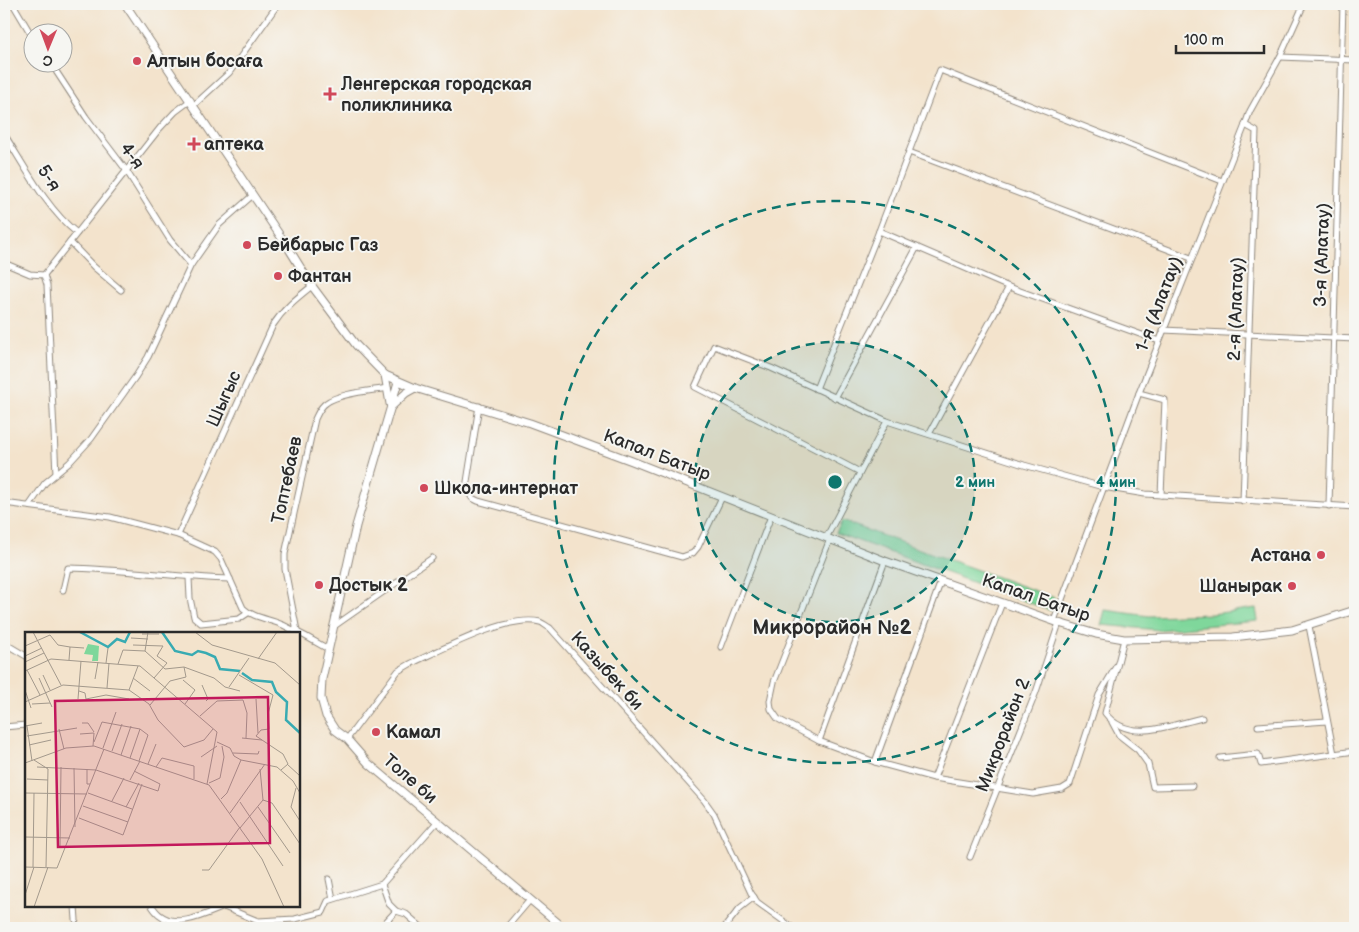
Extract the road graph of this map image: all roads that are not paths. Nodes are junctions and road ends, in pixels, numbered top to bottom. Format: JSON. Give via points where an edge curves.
{"nodes":[{"id":1,"x":13,"y":4,"type":"edge"},
{"id":2,"x":125,"y":4,"type":"edge"},
{"id":3,"x":278,"y":4,"type":"edge"},
{"id":4,"x":1304,"y":4,"type":"edge"},
{"id":5,"x":1344,"y":4,"type":"edge"},
{"id":6,"x":24,"y":22,"type":"edge"},
{"id":7,"x":1280,"y":57,"type":"junction"},
{"id":8,"x":1342,"y":59,"type":"junction"},
{"id":9,"x":1355,"y":60,"type":"edge"},
{"id":10,"x":57,"y":72,"type":"edge"},
{"id":11,"x":192,"y":103,"type":"junction"},
{"id":12,"x":1244,"y":125,"type":"junction"},
{"id":13,"x":4,"y":134,"type":"edge"},
{"id":14,"x":909,"y":152,"type":"junction"},
{"id":15,"x":126,"y":170,"type":"junction"},
{"id":16,"x":1222,"y":181,"type":"junction"},
{"id":17,"x":253,"y":195,"type":"junction"},
{"id":18,"x":879,"y":231,"type":"junction"},
{"id":19,"x":77,"y":233,"type":"junction"},
{"id":20,"x":70,"y":242,"type":"junction"},
{"id":21,"x":917,"y":247,"type":"junction"},
{"id":22,"x":1191,"y":258,"type":"junction"},
{"id":23,"x":4,"y":264,"type":"edge"},
{"id":24,"x":191,"y":265,"type":"junction"},
{"id":25,"x":44,"y":274,"type":"junction"},
{"id":26,"x":312,"y":286,"type":"junction"},
{"id":27,"x":1009,"y":287,"type":"junction"},
{"id":28,"x":122,"y":290,"type":"dead end"},
{"id":29,"x":1163,"y":330,"type":"junction"},
{"id":30,"x":1249,"y":334,"type":"junction"},
{"id":31,"x":1333,"y":338,"type":"junction"},
{"id":32,"x":1355,"y":339,"type":"edge"},
{"id":33,"x":1159,"y":341,"type":"junction"},
{"id":34,"x":385,"y":375,"type":"junction"},
{"id":35,"x":398,"y":382,"type":"junction"},
{"id":36,"x":388,"y":388,"type":"junction"},
{"id":37,"x":415,"y":388,"type":"junction"},
{"id":38,"x":816,"y":389,"type":"junction"},
{"id":39,"x":1139,"y":393,"type":"junction"},
{"id":40,"x":835,"y":398,"type":"junction"},
{"id":41,"x":479,"y":406,"type":"junction"},
{"id":42,"x":390,"y":407,"type":"junction"},
{"id":43,"x":887,"y":421,"type":"junction"},
{"id":44,"x":930,"y":434,"type":"junction"},
{"id":45,"x":860,"y":472,"type":"junction"},
{"id":46,"x":56,"y":474,"type":"junction"},
{"id":47,"x":1103,"y":487,"type":"junction"},
{"id":48,"x":1161,"y":495,"type":"junction"},
{"id":49,"x":722,"y":497,"type":"junction"},
{"id":50,"x":1244,"y":500,"type":"junction"},
{"id":51,"x":4,"y":503,"type":"edge"},
{"id":52,"x":29,"y":506,"type":"junction"},
{"id":53,"x":1329,"y":506,"type":"junction"},
{"id":54,"x":1355,"y":507,"type":"edge"},
{"id":55,"x":771,"y":516,"type":"junction"},
{"id":56,"x":178,"y":535,"type":"junction"},
{"id":57,"x":828,"y":538,"type":"junction"},
{"id":58,"x":432,"y":558,"type":"dead end"},
{"id":59,"x":886,"y":561,"type":"junction"},
{"id":60,"x":189,"y":578,"type":"junction"},
{"id":61,"x":230,"y":579,"type":"junction"},
{"id":62,"x":941,"y":581,"type":"junction"},
{"id":63,"x":63,"y":590,"type":"dead end"},
{"id":64,"x":1002,"y":603,"type":"junction"},
{"id":65,"x":1355,"y":610,"type":"edge"},
{"id":66,"x":248,"y":613,"type":"junction"},
{"id":67,"x":1056,"y":622,"type":"junction"},
{"id":68,"x":1309,"y":626,"type":"junction"},
{"id":69,"x":332,"y":627,"type":"junction"},
{"id":70,"x":296,"y":631,"type":"joint"},
{"id":71,"x":300,"y":633,"type":"edge"},
{"id":72,"x":1124,"y":639,"type":"junction"},
{"id":73,"x":4,"y":643,"type":"edge"},
{"id":74,"x":721,"y":647,"type":"dead end"},
{"id":75,"x":328,"y":649,"type":"junction"},
{"id":76,"x":25,"y":655,"type":"edge"},
{"id":77,"x":1117,"y":666,"type":"junction"},
{"id":78,"x":1202,"y":718,"type":"dead end"},
{"id":79,"x":1328,"y":721,"type":"junction"},
{"id":80,"x":1112,"y":722,"type":"junction"},
{"id":81,"x":25,"y":725,"type":"edge"},
{"id":82,"x":1258,"y":726,"type":"dead end"},
{"id":83,"x":4,"y":727,"type":"edge"},
{"id":84,"x":347,"y":739,"type":"junction"},
{"id":85,"x":819,"y":741,"type":"junction"},
{"id":86,"x":1355,"y":751,"type":"edge"},
{"id":87,"x":1334,"y":754,"type":"junction"},
{"id":88,"x":1220,"y":758,"type":"dead end"},
{"id":89,"x":874,"y":762,"type":"junction"},
{"id":90,"x":934,"y":778,"type":"junction"},
{"id":91,"x":1192,"y":786,"type":"dead end"},
{"id":92,"x":998,"y":787,"type":"junction"},
{"id":93,"x":437,"y":822,"type":"junction"},
{"id":94,"x":970,"y":856,"type":"dead end"},
{"id":95,"x":329,"y":879,"type":"dead end"},
{"id":96,"x":382,"y":884,"type":"junction"},
{"id":97,"x":754,"y":897,"type":"junction"},
{"id":98,"x":334,"y":899,"type":"junction"},
{"id":99,"x":530,"y":900,"type":"junction"},
{"id":100,"x":75,"y":907,"type":"edge"},
{"id":101,"x":153,"y":907,"type":"edge"},
{"id":102,"x":224,"y":907,"type":"edge"},
{"id":103,"x":224,"y":907,"type":"edge"},
{"id":104,"x":396,"y":911,"type":"junction"},
{"id":105,"x":76,"y":920,"type":"dead end"},
{"id":106,"x":421,"y":927,"type":"edge"},
{"id":107,"x":384,"y":928,"type":"edge"},
{"id":108,"x":506,"y":928,"type":"edge"},
{"id":109,"x":564,"y":928,"type":"edge"},
{"id":110,"x":724,"y":928,"type":"edge"},
{"id":111,"x":793,"y":928,"type":"edge"}],
"edges":[{"from":1,"to":6,"type":"street"},
{"from":2,"to":11,"type":"main road","name":"Капал Батыр"},
{"from":3,"to":11,"type":"street","via":[[229,73]]},
{"from":4,"to":7,"type":"street","name":"1-я (Алатау)"},
{"from":5,"to":8,"type":"street","name":"3-я (Алатау)"},
{"from":7,"to":8,"type":"street"},
{"from":7,"to":12,"type":"street","name":"1-я (Алатау)"},
{"from":8,"to":9,"type":"street"},
{"from":8,"to":31,"type":"street","name":"3-я (Алатау)"},
{"from":10,"to":15,"type":"street","name":"4-я"},
{"from":11,"to":15,"type":"street","via":[[175,112]]},
{"from":11,"to":17,"type":"main road","name":"Капал Батыр"},
{"from":12,"to":16,"type":"street","name":"1-я (Алатау)"},
{"from":12,"to":30,"type":"street","name":"2-я (Алатау)","via":[[1256,131]]},
{"from":13,"to":19,"type":"street","name":"5-я","via":[[49,204]]},
{"from":14,"to":16,"type":"street","via":[[940,70]]},
{"from":14,"to":18,"type":"street"},
{"from":14,"to":22,"type":"street"},
{"from":15,"to":19,"type":"street"},
{"from":15,"to":24,"type":"street","name":"4-я","via":[[170,240]]},
{"from":16,"to":22,"type":"street","name":"1-я (Алатау)"},
{"from":17,"to":24,"type":"street","via":[[219,225]]},
{"from":17,"to":26,"type":"main road","name":"Капал Батыр"},
{"from":18,"to":21,"type":"street"},
{"from":18,"to":38,"type":"street"},
{"from":19,"to":20,"type":"street"},
{"from":20,"to":25,"type":"street"},
{"from":20,"to":28,"type":"street"},
{"from":21,"to":27,"type":"street"},
{"from":21,"to":40,"type":"street"},
{"from":22,"to":29,"type":"street","name":"1-я (Алатау)"},
{"from":23,"to":25,"type":"street","via":[[30,274]]},
{"from":24,"to":46,"type":"street","via":[[136,376],[90,439]]},
{"from":25,"to":46,"type":"street"},
{"from":26,"to":34,"type":"main road","name":"Капал Батыр","via":[[356,345]]},
{"from":26,"to":56,"type":"street","name":"Шыгыс","via":[[289,304],[273,325]]},
{"from":27,"to":33,"type":"street"},
{"from":27,"to":44,"type":"street"},
{"from":29,"to":30,"type":"street"},
{"from":29,"to":33,"type":"street","name":"1-я (Алатау)"},
{"from":30,"to":31,"type":"street"},
{"from":30,"to":50,"type":"street","name":"2-я (Алатау)"},
{"from":31,"to":32,"type":"street"},
{"from":31,"to":53,"type":"street","name":"3-я (Алатау)"},
{"from":33,"to":39,"type":"street","name":"1-я (Алатау)"},
{"from":34,"to":35,"type":"main road","name":"Капал Батыр"},
{"from":34,"to":36,"type":"main road"},
{"from":35,"to":37,"type":"main road","name":"Капал Батыр"},
{"from":35,"to":42,"type":"main road","name":"Толе би"},
{"from":36,"to":42,"type":"main road"},
{"from":36,"to":70,"type":"street","name":"Топтебаев","via":[[328,401],[315,419],[285,554]]},
{"from":37,"to":41,"type":"main road","name":"Капал Батыр"},
{"from":37,"to":42,"type":"main road"},
{"from":38,"to":40,"type":"street"},
{"from":38,"to":45,"type":"street","via":[[714,346],[695,387]]},
{"from":39,"to":47,"type":"street","name":"1-я (Алатау)"},
{"from":39,"to":48,"type":"street","via":[[1165,400]]},
{"from":40,"to":43,"type":"street"},
{"from":41,"to":49,"type":"main road","name":"Капал Батыр"},
{"from":41,"to":49,"type":"street","via":[[466,488],[478,501],[682,557],[698,547]]},
{"from":42,"to":69,"type":"main road","name":"Толе би","via":[[356,526]]},
{"from":43,"to":44,"type":"street"},
{"from":43,"to":45,"type":"street"},
{"from":44,"to":47,"type":"street"},
{"from":45,"to":57,"type":"street"},
{"from":46,"to":52,"type":"street","via":[[45,483]]},
{"from":47,"to":48,"type":"street"},
{"from":47,"to":67,"type":"street","name":"1-я (Алатау)"},
{"from":48,"to":50,"type":"street"},
{"from":49,"to":55,"type":"main road","name":"Капал Батыр"},
{"from":50,"to":53,"type":"street"},
{"from":51,"to":52,"type":"street"},
{"from":52,"to":56,"type":"street","via":[[110,517]]},
{"from":53,"to":54,"type":"street"},
{"from":55,"to":57,"type":"main road","name":"Капал Батыр"},
{"from":55,"to":74,"type":"street"},
{"from":56,"to":61,"type":"street","via":[[215,552]]},
{"from":57,"to":59,"type":"main road","name":"Капал Батыр"},
{"from":57,"to":85,"type":"street","via":[[770,700],[771,709],[778,719]]},
{"from":58,"to":69,"type":"street"},
{"from":59,"to":62,"type":"main road","name":"Капал Батыр"},
{"from":59,"to":85,"type":"street"},
{"from":60,"to":61,"type":"street"},
{"from":60,"to":63,"type":"street","via":[[68,568]]},
{"from":60,"to":66,"type":"street","via":[[194,617],[201,622],[239,619]]},
{"from":61,"to":66,"type":"street"},
{"from":62,"to":64,"type":"main road","name":"Капал Батыр"},
{"from":62,"to":89,"type":"street"},
{"from":64,"to":67,"type":"main road","name":"Капал Батыр"},
{"from":64,"to":90,"type":"street"},
{"from":65,"to":68,"type":"main road","name":"Капал Батыр"},
{"from":66,"to":70,"type":"street"},
{"from":67,"to":72,"type":"main road","name":"Капал Батыр"},
{"from":67,"to":92,"type":"street","name":"Микрорайон 2","via":[[1036,692]]},
{"from":68,"to":72,"type":"main road","name":"Капал Батыр","via":[[1233,637]]},
{"from":68,"to":79,"type":"street"},
{"from":69,"to":75,"type":"main road","name":"Толе би"},
{"from":71,"to":75,"type":"street"},
{"from":72,"to":77,"type":"street"},
{"from":73,"to":76,"type":"street"},
{"from":75,"to":84,"type":"main road","name":"Толе би","via":[[321,698],[326,716],[335,730]]},
{"from":77,"to":80,"type":"street","via":[[1105,713]]},
{"from":77,"to":92,"type":"street","via":[[1099,696],[1070,784],[1062,789],[1033,794]]},
{"from":78,"to":80,"type":"street","via":[[1142,731],[1126,730]]},
{"from":79,"to":82,"type":"street"},
{"from":79,"to":87,"type":"street"},
{"from":80,"to":91,"type":"street","via":[[1119,735],[1138,750],[1148,764],[1153,787]]},
{"from":81,"to":83,"type":"street"},
{"from":84,"to":93,"type":"main road","name":"Толе би","via":[[368,763]]},
{"from":84,"to":97,"type":"street","name":"Казыбек би","via":[[404,667],[495,626],[530,620],[542,622],[704,800]]},
{"from":85,"to":89,"type":"street"},
{"from":86,"to":87,"type":"street"},
{"from":87,"to":88,"type":"street","via":[[1261,764],[1258,754]]},
{"from":89,"to":90,"type":"street"},
{"from":90,"to":92,"type":"street"},
{"from":92,"to":94,"type":"street","name":"Микрорайон 2"},
{"from":93,"to":96,"type":"street"},
{"from":93,"to":99,"type":"main road","name":"Толе би"},
{"from":95,"to":98,"type":"street"},
{"from":96,"to":98,"type":"street"},
{"from":96,"to":104,"type":"street","via":[[389,904]]},
{"from":97,"to":110,"type":"street"},
{"from":97,"to":111,"type":"street","name":"Казыбек би"},
{"from":98,"to":103,"type":"street","via":[[328,901],[323,912],[278,921],[258,921]]},
{"from":99,"to":108,"type":"street"},
{"from":99,"to":109,"type":"main road","name":"Толе би"},
{"from":100,"to":105,"type":"street"},
{"from":101,"to":102,"type":"street","via":[[159,915],[182,921]]},
{"from":104,"to":106,"type":"street","via":[[406,914]]},
{"from":104,"to":107,"type":"street"}]}
